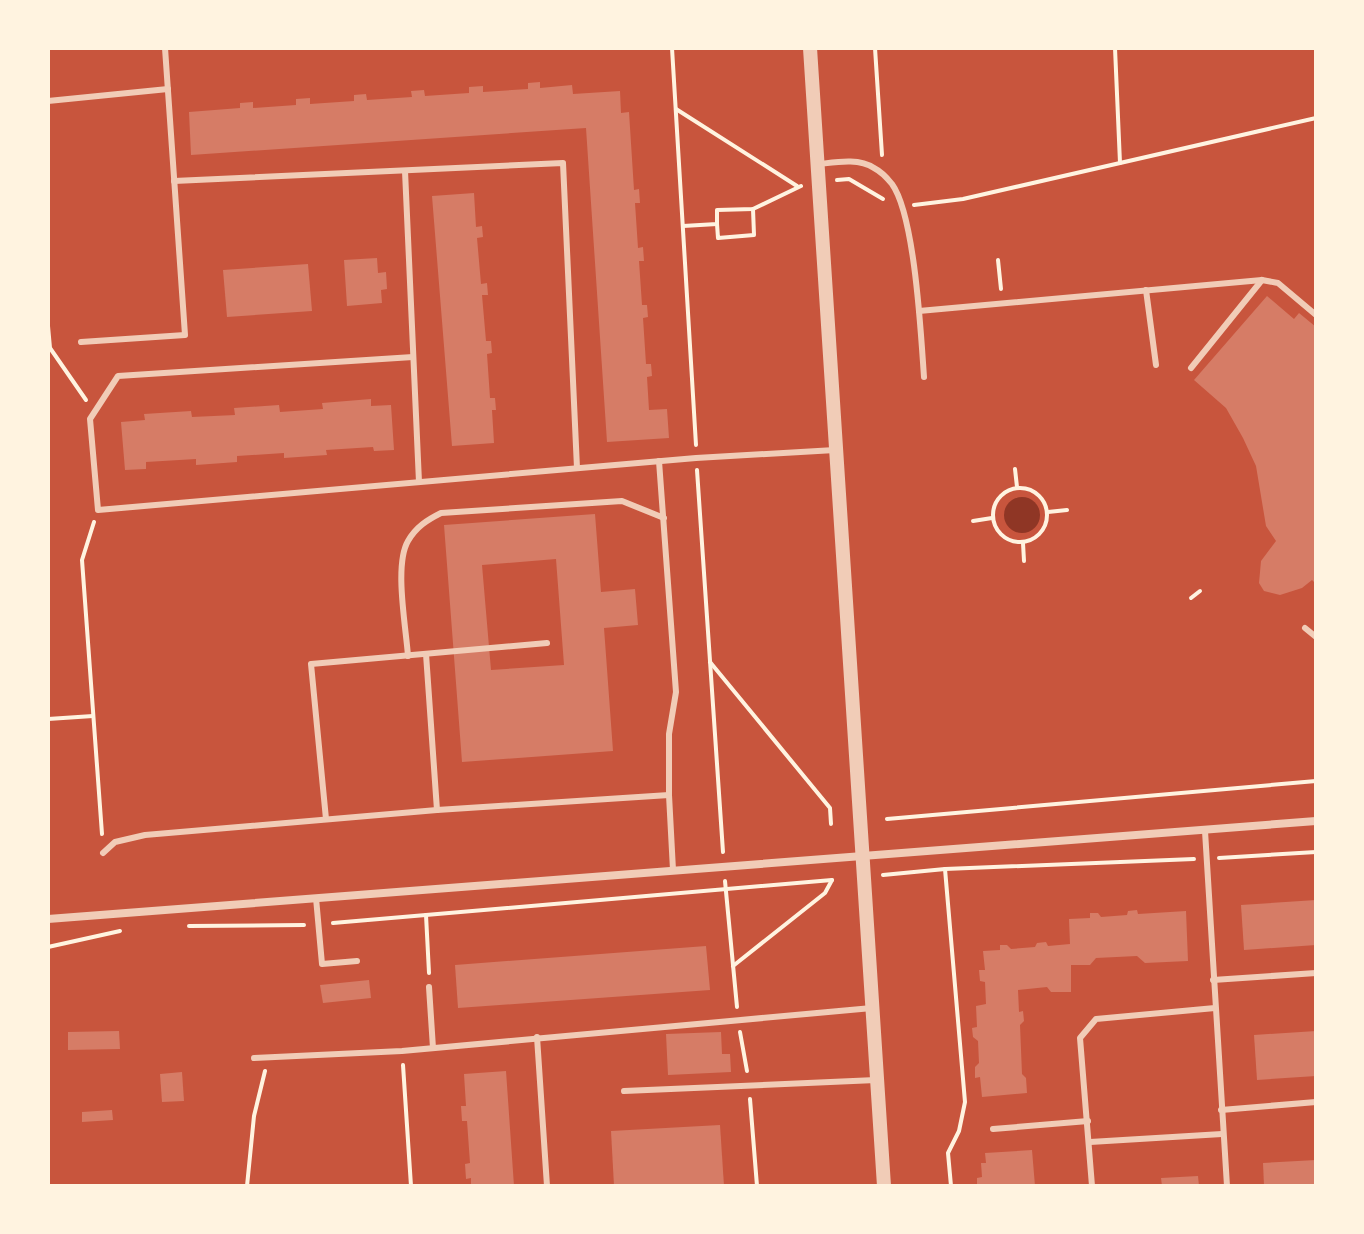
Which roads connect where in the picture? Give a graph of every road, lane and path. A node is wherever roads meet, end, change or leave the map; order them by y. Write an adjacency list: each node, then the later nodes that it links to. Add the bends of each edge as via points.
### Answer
1 (165, 48): 6 (lane)
2 (672, 48): 8 (path)
3 (810, 48): 11 (street)
4 (875, 48): 13 (path)
5 (1115, 48): 10 (path)
6 (168, 89): 7 (lane); 14 (lane)
7 (48, 101)
8 (676, 109): 16 (path); 20 (path)
9 (1316, 118): 10 (path)
10 (1120, 163): 17 (path, via 963,199)
11 (817, 164): 13 (lane, via 850,161 873,166); 15 (street)
12 (405, 171): 14 (lane); 29 (lane); 37 (lane, via 563,163)
13 (884, 177): 17 (lane)
14 (174, 181): 28 (lane, via 185,335)
15 (818, 182): 16 (path); 17 (path, via 849,179); 34 (street)
16 (797, 186): 18 (path)
17 (901, 207): 25 (lane)
18 (753, 209): 19 (path, via 717,210); 19 (path, via 754,235 718,238)
19 (717, 224): 20 (path)
20 (683, 226): 35 (path)
21 (998, 260): 24 (path)
22 (1262, 280): 23 (lane); 26 (lane, via 1278,283); 31 (lane)
23 (1146, 290): 24 (lane); 30 (lane)
24 (1002, 304): 25 (lane)
25 (919, 311): 32 (lane)
26 (1316, 315)
27 (48, 326): 33 (path, via 50,348)
28 (81, 342)
29 (413, 357): 33 (lane, via 118,376); 39 (lane)
30 (1156, 365)
31 (1191, 368)
32 (924, 377)
33 (95, 412): 41 (lane, via 90,419)
34 (835, 450): 35 (lane); 69 (street)
35 (696, 458): 36 (lane); 56 (path)
36 (659, 461): 37 (lane); 44 (lane)
37 (577, 468): 39 (lane)
38 (1015, 469): 40 (path)
39 (419, 482): 41 (lane)
40 (1017, 487): 43 (path, via 1038,493); 45 (path, via 998,498)
41 (98, 510): 57 (path, via 82,560)
42 (1067, 510): 43 (path)
43 (1048, 512): 47 (path, via 1042,533)
44 (664, 518): 55 (lane, via 622,501 441,513 421,523 406,543 402,568); 60 (lane, via 676,692 669,734)
45 (992, 518): 46 (path); 47 (path, via 1002,537)
46 (973, 521)
47 (1023, 543): 48 (path)
48 (1024, 561)
49 (1200, 591): 50 (path)
50 (1191, 598)
51 (1305, 628): 52 (lane)
52 (1316, 637)
53 (547, 643): 54 (lane)
54 (426, 654): 55 (lane); 61 (lane)
55 (408, 656): 62 (lane, via 311,664)
56 (710, 662): 65 (path, via 830,808); 71 (path)
57 (93, 716): 58 (path); 68 (path)
58 (48, 719)
59 (1316, 781): 63 (path)
60 (669, 795): 61 (lane); 73 (lane)
61 (437, 810): 62 (lane)
62 (326, 819): 68 (lane, via 145,835 115,842)
63 (887, 819)
64 (1316, 821): 66 (street)
65 (831, 824)
66 (1205, 831): 69 (street); 70 (lane)
67 (1316, 852): 70 (path)
68 (103, 853)
69 (863, 856): 71 (street); 88 (street)
70 (1206, 859): 72 (path); 86 (lane)
71 (724, 866): 73 (street); 75 (path)
72 (945, 869): 74 (path); 110 (path, via 965,1102 948,1153)
73 (673, 870): 76 (street)
74 (881, 875)
75 (726, 887): 77 (path); 84 (path); 84 (path, via 832,880 825,893)
76 (316, 898): 78 (street); 79 (lane)
77 (426, 915): 79 (path); 87 (path)
78 (48, 919)
79 (318, 924): 80 (path); 83 (lane, via 322,964)
80 (188, 926)
81 (131, 929): 82 (path)
82 (48, 947)
83 (357, 961)
84 (733, 966): 90 (path)
85 (1316, 973): 86 (lane)
86 (1213, 980): 89 (lane)
87 (429, 987): 92 (lane)
88 (872, 1008): 90 (lane); 96 (street)
89 (1215, 1008): 100 (lane); 101 (lane, via 1096,1019 1080,1038)
90 (738, 1020): 91 (lane); 97 (path)
91 (537, 1037): 92 (lane); 107 (lane)
92 (433, 1048): 93 (lane)
93 (402, 1051): 94 (lane); 106 (path)
94 (268, 1057): 95 (lane); 105 (path, via 254,1116)
95 (254, 1058)
96 (876, 1080): 97 (lane); 109 (street)
97 (749, 1084): 98 (lane); 108 (path)
98 (624, 1091)
99 (1316, 1102): 100 (lane)
100 (1221, 1110): 103 (lane)
101 (1088, 1121): 102 (lane); 104 (lane)
102 (993, 1129)
103 (1222, 1134): 104 (lane); 112 (lane)
104 (1090, 1142): 111 (lane)
105 (247, 1186)
106 (411, 1186)
107 (547, 1186)
108 (757, 1186)
109 (884, 1186)
110 (951, 1186)
111 (1092, 1186)
112 (1227, 1186)

